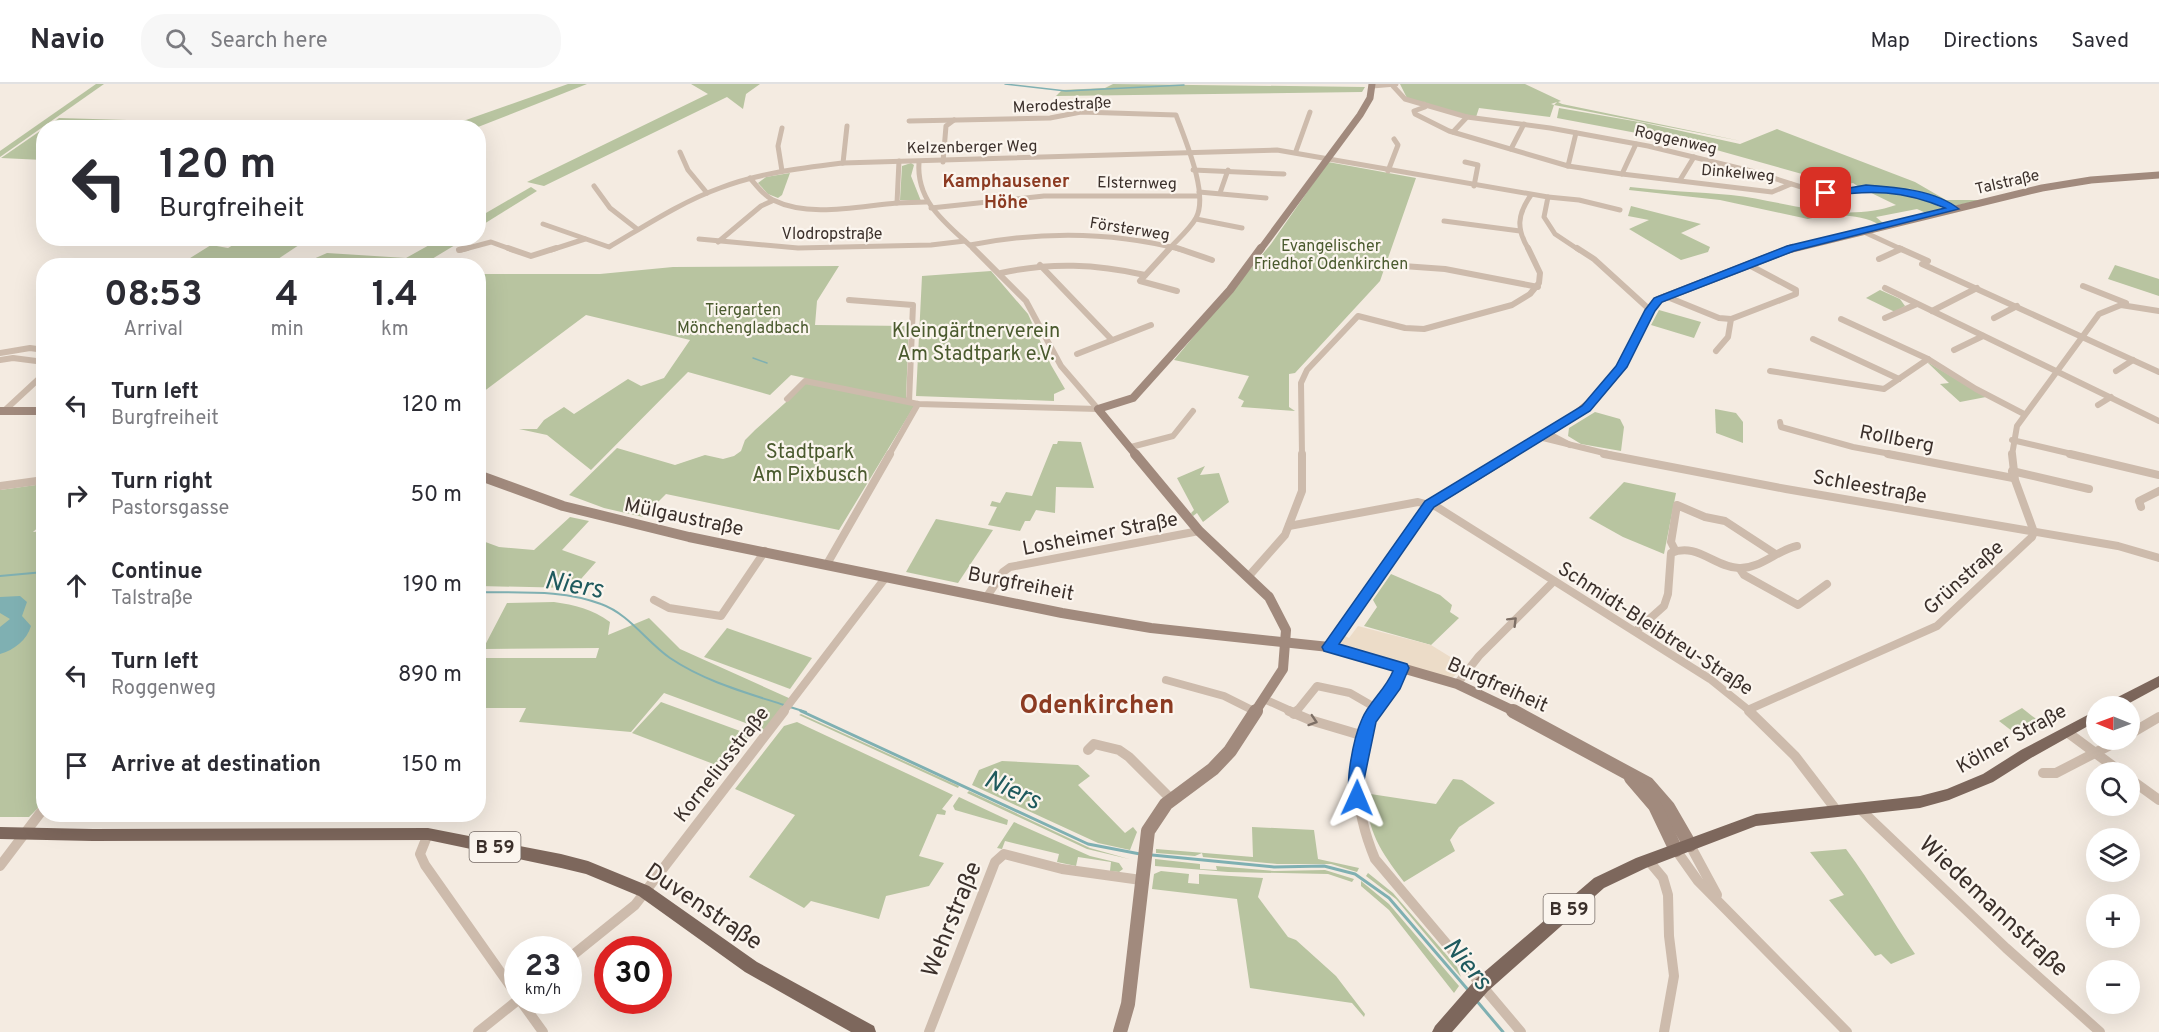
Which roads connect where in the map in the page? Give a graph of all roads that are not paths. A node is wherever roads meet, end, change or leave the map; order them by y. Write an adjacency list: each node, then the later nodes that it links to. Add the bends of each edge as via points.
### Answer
1 (1372, 85): 2 (street); 20 (street, via 1360,115)
2 (1395, 85): 3 (street, Roggenweg, via 1405,99)
3 (1424, 104): 5 (street, Roggenweg); 11 (street, Dinkelweg, via 1415,114)
4 (1310, 112): 16 (street)
5 (1467, 117): 8 (street, Roggenweg); 11 (street)
6 (956, 119): 7 (street, Merodestraße); 18 (street, Merodestraße, via 1050,118 1081,112 1176,115); 23 (street, via 946,126)
7 (909, 121)
8 (1524, 124): 12 (street, Roggenweg); 15 (street)
9 (848, 126): 25 (street)
10 (782, 128): 29 (street, via 778,146)
11 (1452, 132): 15 (street, Dinkelweg)
12 (1576, 133): 14 (street, Roggenweg); 26 (street)
13 (1394, 139): 30 (street, via 1398,145)
14 (1636, 144): 19 (street, Roggenweg); 32 (street)
15 (1511, 149): 26 (street, Dinkelweg)
16 (1296, 151): 18 (street, Kelzenberger Weg); 20 (street, Kelzenberger Weg)
17 (680, 152): 39 (street, via 688,170)
18 (1190, 153): 23 (street, Kelzenberger Weg); 27 (street)
19 (1694, 157): 35 (street, Dinkelweg); 36 (street, Roggenweg)
20 (1328, 158): 30 (street, Kelzenberger Weg); 119 (street, via 1230,290 1133,398)
21 (899, 161): 22 (street, Kelzenberger Weg); 25 (street, Kelzenberger Weg); 47 (street)
22 (919, 162): 23 (street, Kelzenberger Weg); 46 (street, via 918,176)
23 (943, 162)
24 (1465, 162): 38 (street, via 1478,165)
25 (843, 163): 29 (street, Kelzenberger Weg)
26 (1568, 166): 32 (street, Dinkelweg)
27 (1193, 170): 28 (street); 41 (street)
28 (1228, 170): 31 (street); 40 (street)
29 (782, 171): 34 (street, Kelzenberger Weg)
30 (1388, 171): 38 (street, Kelzenberger Weg)
31 (1284, 174)
32 (1622, 174): 35 (street, Dinkelweg)
33 (2159, 176): 49 (street, Talstraße, via 2065,184)
34 (750, 178): 39 (street, Kelzenberger Weg); 45 (street)
35 (1680, 180): 36 (street, Dinkelweg, via 1772,192)
36 (1791, 184): 49 (street, Roggenweg, via 1826,193 1866,188 1897,190)
37 (594, 186): 55 (street, via 610,208)
38 (1474, 186): 42 (street, Kelzenberger Weg)
39 (707, 193): 55 (street, Kelzenberger Weg)
40 (1220, 193): 41 (street, Elsternweg); 44 (street, Elsternweg)
41 (1199, 194): 48 (street, Elsternweg, via 1044,196); 51 (street, via 1201,203)
42 (1531, 195): 43 (street, Kelzenberger Weg); 56 (street, via 1520,212)
43 (1548, 197): 50 (street, Kelzenberger Weg); 86 (street, via 1544,217 1552,231 1594,259)
44 (1266, 198)
45 (772, 201): 47 (street, via 810,207); 61 (street)
46 (926, 202): 47 (street); 48 (street)
47 (897, 203)
48 (931, 208): 64 (street)
49 (1954, 209): 57 (street, Talstraße)
50 (1620, 210)
51 (1196, 219): 54 (street); 66 (street)
52 (1444, 221): 56 (street)
53 (543, 224): 59 (street)
54 (1242, 228)
55 (637, 229): 58 (street, Kelzenberger Weg)
56 (1520, 231): 77 (street, via 1541,269)
57 (1864, 231): 67 (street); 73 (street, Talstraße, via 1791,249)
58 (630, 233): 63 (street, Kelzenberger Weg); 63 (street, Kelzenberger Weg, via 609,247)
59 (585, 239): 62 (street, via 531,256); 63 (street)
60 (699, 239): 61 (street, Vlodropstraße)
61 (718, 242): 64 (street, Vlodropstraße, via 856,247)
62 (486, 243)
63 (597, 243)
64 (968, 243): 66 (street, Försterweg, via 1065,233 1125,237); 74 (street)
65 (475, 246): 68 (street)
66 (1172, 248): 70 (street, Försterweg); 75 (street)
67 (1901, 249): 69 (street); 79 (street)
68 (459, 250)
69 (1879, 259)
70 (1212, 260)
71 (1040, 265): 74 (street); 75 (street, via 1093,264); 97 (street)
72 (1389, 265): 77 (street, via 1445,269)
73 (1749, 265): 81 (street, Talstraße); 91 (street, via 1788,285 1796,294)
74 (1002, 273): 113 (street, via 1026,302 1061,366)
75 (1145, 275): 80 (street, via 1140,280 1143,283)
76 (2083, 286): 84 (street)
77 (1538, 287): 142 (street, via 1512,305 1432,328 1406,328 1358,316 1306,370 1301,381 1303,482)
78 (1885, 288): 83 (street)
79 (1977, 288): 85 (street); 87 (street)
80 (1177, 291)
81 (1665, 296): 86 (street, Talstraße); 91 (street, via 1719,318)
82 (849, 300): 116 (street, via 913,305)
83 (1917, 303): 87 (street); 89 (street)
84 (2127, 304): 88 (street); 94 (street, via 2105,309)
85 (2017, 306): 90 (street); 94 (street)
86 (1650, 310): 127 (street, Talstraße, via 1621,367 1586,409)
87 (1932, 311): 95 (street)
88 (2159, 311)
89 (1885, 318)
90 (1994, 318)
91 (1731, 319): 100 (street, via 1724,346)
92 (1841, 319): 103 (street)
93 (1151, 325): 97 (street)
94 (2081, 335): 105 (street); 109 (street)
95 (1983, 336): 99 (street); 109 (street)
96 (1813, 339): 111 (street)
97 (1112, 340): 102 (street)
98 (36, 349): 101 (street)
99 (1954, 350)
100 (1716, 351)
101 (0, 353)
102 (1077, 354)
103 (1928, 359): 111 (street); 124 (street)
104 (0, 360): 106 (street)
105 (2133, 360): 107 (street); 110 (street)
106 (36, 361)
107 (2157, 369)
108 (1770, 371): 111 (street, via 1884,389)
109 (2057, 371): 114 (street); 124 (street)
110 (2116, 371)
111 (1899, 379)
112 (36, 381): 121 (street)
113 (1085, 394): 119 (street); 120 (street)
114 (2111, 398): 118 (street); 125 (street)
115 (787, 399): 116 (street, via 805,381)
116 (909, 402): 117 (street)
117 (918, 404): 120 (street); 150 (street)
118 (2098, 405)
119 (1098, 409): 120 (street); 131 (street)
120 (1072, 410)
121 (2, 411): 122 (street)
122 (36, 411)
123 (1193, 411): 131 (street, via 1173,436)
124 (2024, 414): 130 (street)
125 (2159, 421)
126 (1780, 422): 133 (street, Rollberg, via 1780,427 1853,447)
127 (1560, 425): 128 (street, Talstraße); 129 (street)
128 (1543, 435): 129 (street, Schleestraße); 132 (street, Schleestraße); 140 (street, Talstraße)
129 (1561, 438): 132 (street, Schleestraße)
130 (2012, 440): 133 (street); 134 (street)
131 (1131, 447): 143 (street)
132 (1574, 447): 144 (street, Schleestraße)
133 (2012, 475): 138 (street); 144 (street)
134 (2159, 475)
135 (486, 478): 147 (street, Mülgaustraße, via 579,510)
136 (36, 481): 137 (street)
137 (0, 486)
138 (2089, 487)
139 (2159, 491): 141 (street, via 2139,501)
140 (1430, 504): 142 (street, via 1418,502); 154 (street, Schmidt-Bleibtreu-Straße); 160 (street)
141 (2141, 507)
142 (1289, 526): 153 (street)
143 (1199, 531): 153 (street); 156 (street, Losheimer Straße, via 1010,567)
144 (2034, 532): 149 (street, Schleestraße, via 2118,546); 168 (street, Grünstraße, via 1937,626)
145 (1797, 546): 148 (street)
146 (1675, 550): 148 (street, via 1671,542 1677,505 1725,521); 151 (street, via 1692,551); 158 (street, via 1671,553 1665,606)
147 (765, 551): 150 (street, Mülgaustraße); 157 (street, via 722,616 669,608)
148 (1774, 553): 151 (street, via 1752,568)
149 (2159, 558)
150 (827, 564): 152 (street, Mülgaustraße)
151 (1740, 569): 155 (street, via 1798,605)
152 (886, 577): 156 (street, Burgfreiheit); 194 (street, Korneliusstraße)
153 (1248, 577): 159 (street, via 1272,603)
154 (1554, 581): 158 (street, Schmidt-Bleibtreu-Straße); 164 (street, one-way to 154)
155 (1827, 584)
156 (986, 598): 159 (street, Burgfreiheit, via 1151,628)
157 (654, 600)
158 (1636, 631): 168 (street, Schmidt-Bleibtreu-Straße)
159 (1287, 640): 160 (street, Burgfreiheit); 166 (street, via 1284,669)
160 (1329, 647): 161 (street, Burgfreiheit)
161 (1402, 668): 164 (street, Burgfreiheit); 167 (street, via 1395,685)
162 (1166, 680): 169 (street, via 1224,696)
163 (2159, 681): 165 (main road)
164 (1456, 684): 190 (street, Burgfreiheit, via 1616,767 1635,782)
165 (2131, 696)
166 (1264, 699): 169 (street); 170 (street)
167 (1376, 708): 170 (street, via 1350,693 1317,686); 175 (street)
168 (1750, 709): 185 (street, Schmidt-Bleibtreu-Straße, via 1824,790)
169 (1256, 712): 182 (street, via 1222,760)
170 (1294, 714): 175 (street, one-way to 175)
171 (2159, 717): 173 (street)
172 (2086, 721): 174 (main road, Kölner Straße / B 59)
173 (2140, 728)
174 (2067, 732): 178 (street); 184 (main road, Kölner Straße / B 59, via 1970,787 1920,802)
175 (1364, 736): 198 (street, via 1356,790 1363,830 1375,859)
176 (1088, 750): 182 (street, via 1094,744 1119,750)
177 (2102, 750): 178 (street)
178 (2095, 754): 179 (street); 180 (street, via 2056,773)
179 (2107, 762)
180 (2043, 773)
181 (2140, 786): 183 (street)
182 (1171, 799): 193 (street, via 1153,821)
183 (2159, 800)
184 (1860, 809): 185 (main road, Kölner Straße / B 59); 210 (street, Wiedemannstraße)
185 (1837, 811): 190 (main road, B 59, via 1756,820)
186 (36, 819): 188 (street)
187 (0, 833): 188 (main road, Duvenstraße / B 59)
188 (25, 833): 189 (main road, Duvenstraße / B 59); 192 (street)
189 (429, 834): 194 (main road, Duvenstraße / B 59, via 588,868); 197 (street, via 420,854)
190 (1683, 847): 191 (main road, B 59); 195 (street); 195 (street, via 1698,881)
191 (1648, 860): 198 (main road, B 59, via 1599,883); 208 (street, via 1664,876 1670,907 1674,984)
192 (0, 866)
193 (1141, 880): 204 (street, Wehrstraße, via 1062,869 1004,854 995,862); 205 (street, via 1128,1004)
194 (644, 891): 196 (street, Korneliusstraße, via 635,904); 203 (main road, Duvenstraße / B 59, via 751,967)
195 (1720, 901): 209 (street)
196 (582, 948)
197 (504, 979)
198 (1475, 992): 206 (main road, B 59); 207 (street)
199 (504, 1011): 201 (street)
200 (529, 1014): 202 (street)
201 (478, 1032)
202 (543, 1032)
203 (868, 1032)
204 (929, 1032)
205 (1120, 1032)
206 (1441, 1032)
207 (1521, 1032)
208 (1664, 1032)
209 (1846, 1032)
210 (2100, 1032)

